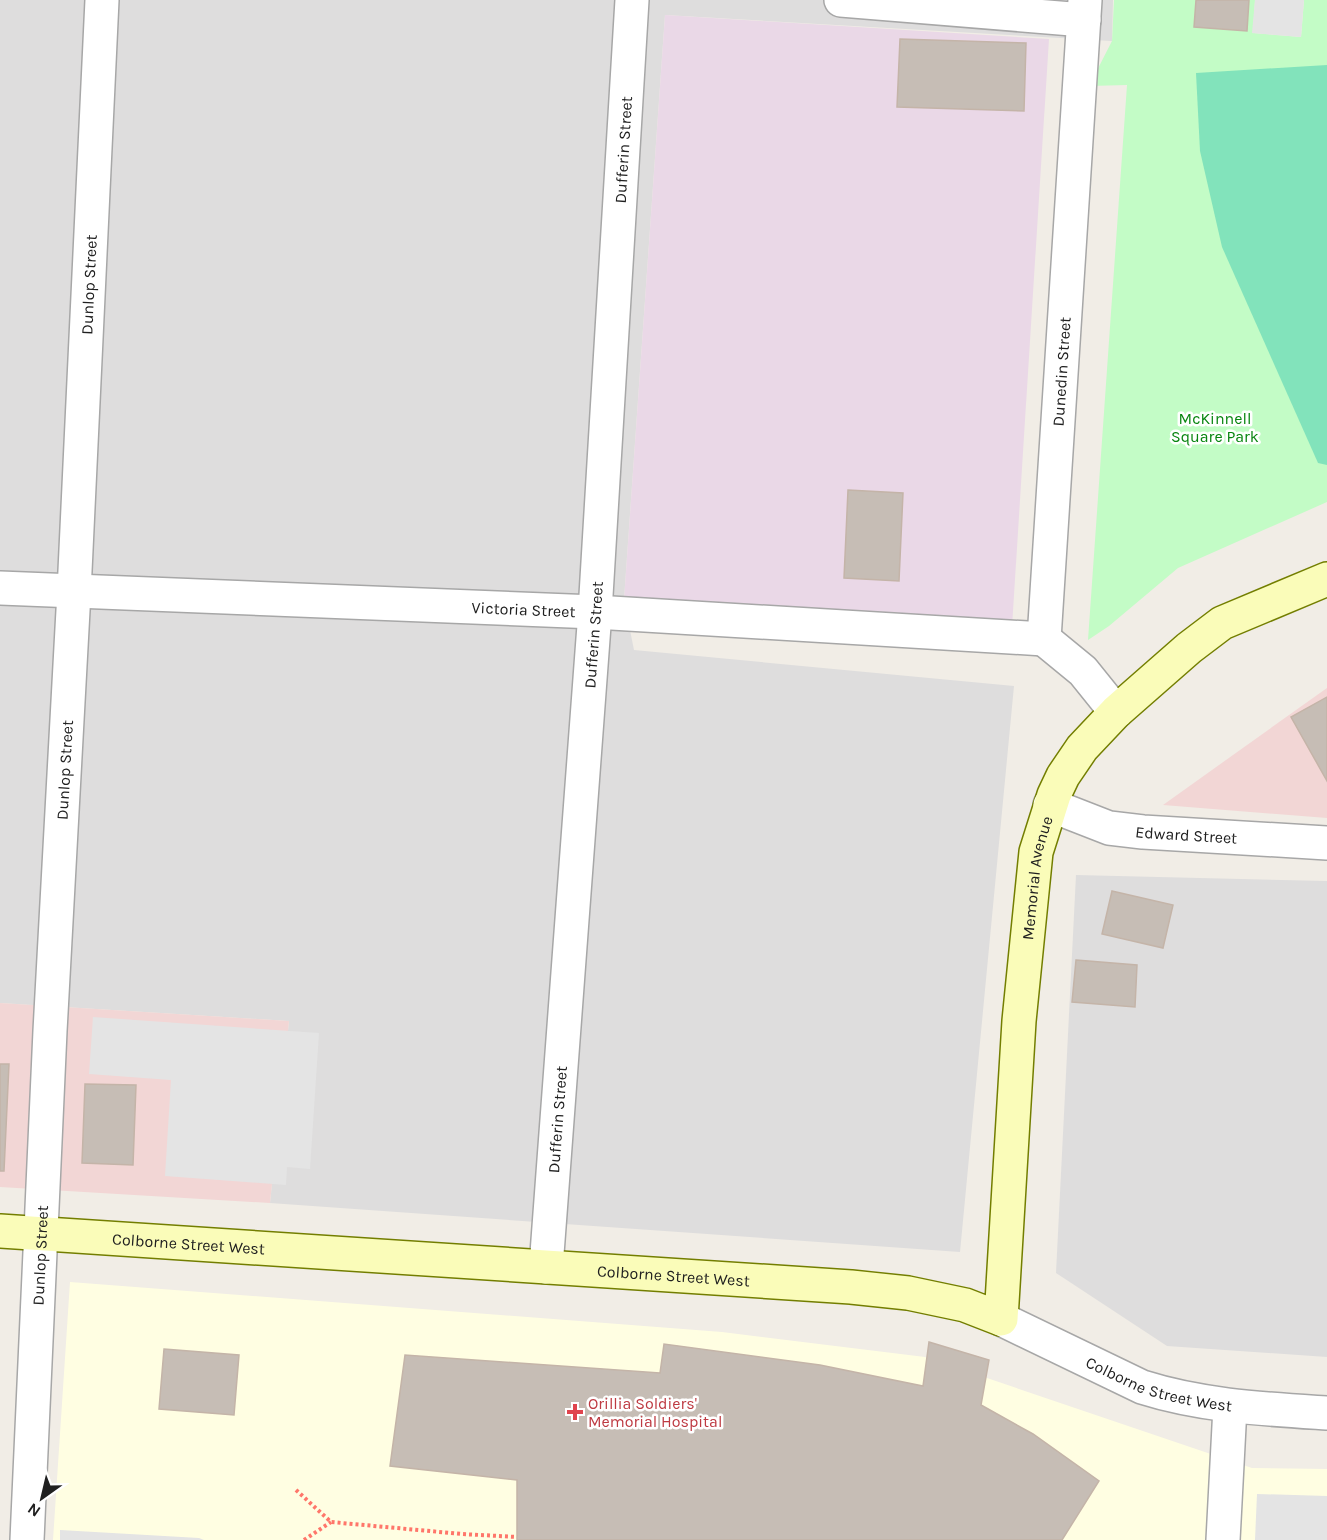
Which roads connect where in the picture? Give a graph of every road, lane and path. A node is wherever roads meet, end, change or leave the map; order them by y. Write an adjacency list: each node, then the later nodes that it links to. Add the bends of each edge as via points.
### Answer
1 (102, 0): 7 (street, Dunlop Street)
2 (632, 0): 8 (street, Dufferin Street)
3 (841, 0): 4 (street)
4 (1084, 10): 9 (street, Dunedin Street)
5 (1327, 579): 10 (main road, Memorial Avenue, via 1222,624 1163,669)
6 (0, 588): 7 (street, Victoria Street)
7 (74, 592): 8 (street, Victoria Street); 14 (street, Dunlop Street)
8 (595, 612): 9 (street, Victoria Street); 15 (street, Dufferin Street)
9 (1044, 639): 10 (street, via 1083,671)
10 (1116, 712): 11 (main road, Memorial Avenue, via 1082,748)
11 (1050, 805): 12 (street, Edward Street, via 1109,828); 16 (main road, Memorial Avenue, via 1036,852 1021,999)
12 (1327, 843)
13 (0, 1231): 14 (main road, Colborne Street West)
14 (42, 1233): 15 (main road, Colborne Street West); 22 (street, Dunlop Street)
15 (546, 1267): 16 (main road, Colborne Street West, via 908,1293 965,1305)
16 (1001, 1318): 17 (street, Colborne Street West, via 1142,1388)
17 (1230, 1407): 18 (street, Colborne Street West); 24 (street)
18 (1327, 1413)
19 (296, 1490): 20 (path)
20 (331, 1522): 21 (path); 23 (path)
21 (517, 1538)
22 (27, 1540)
23 (304, 1540)
24 (1223, 1540)

